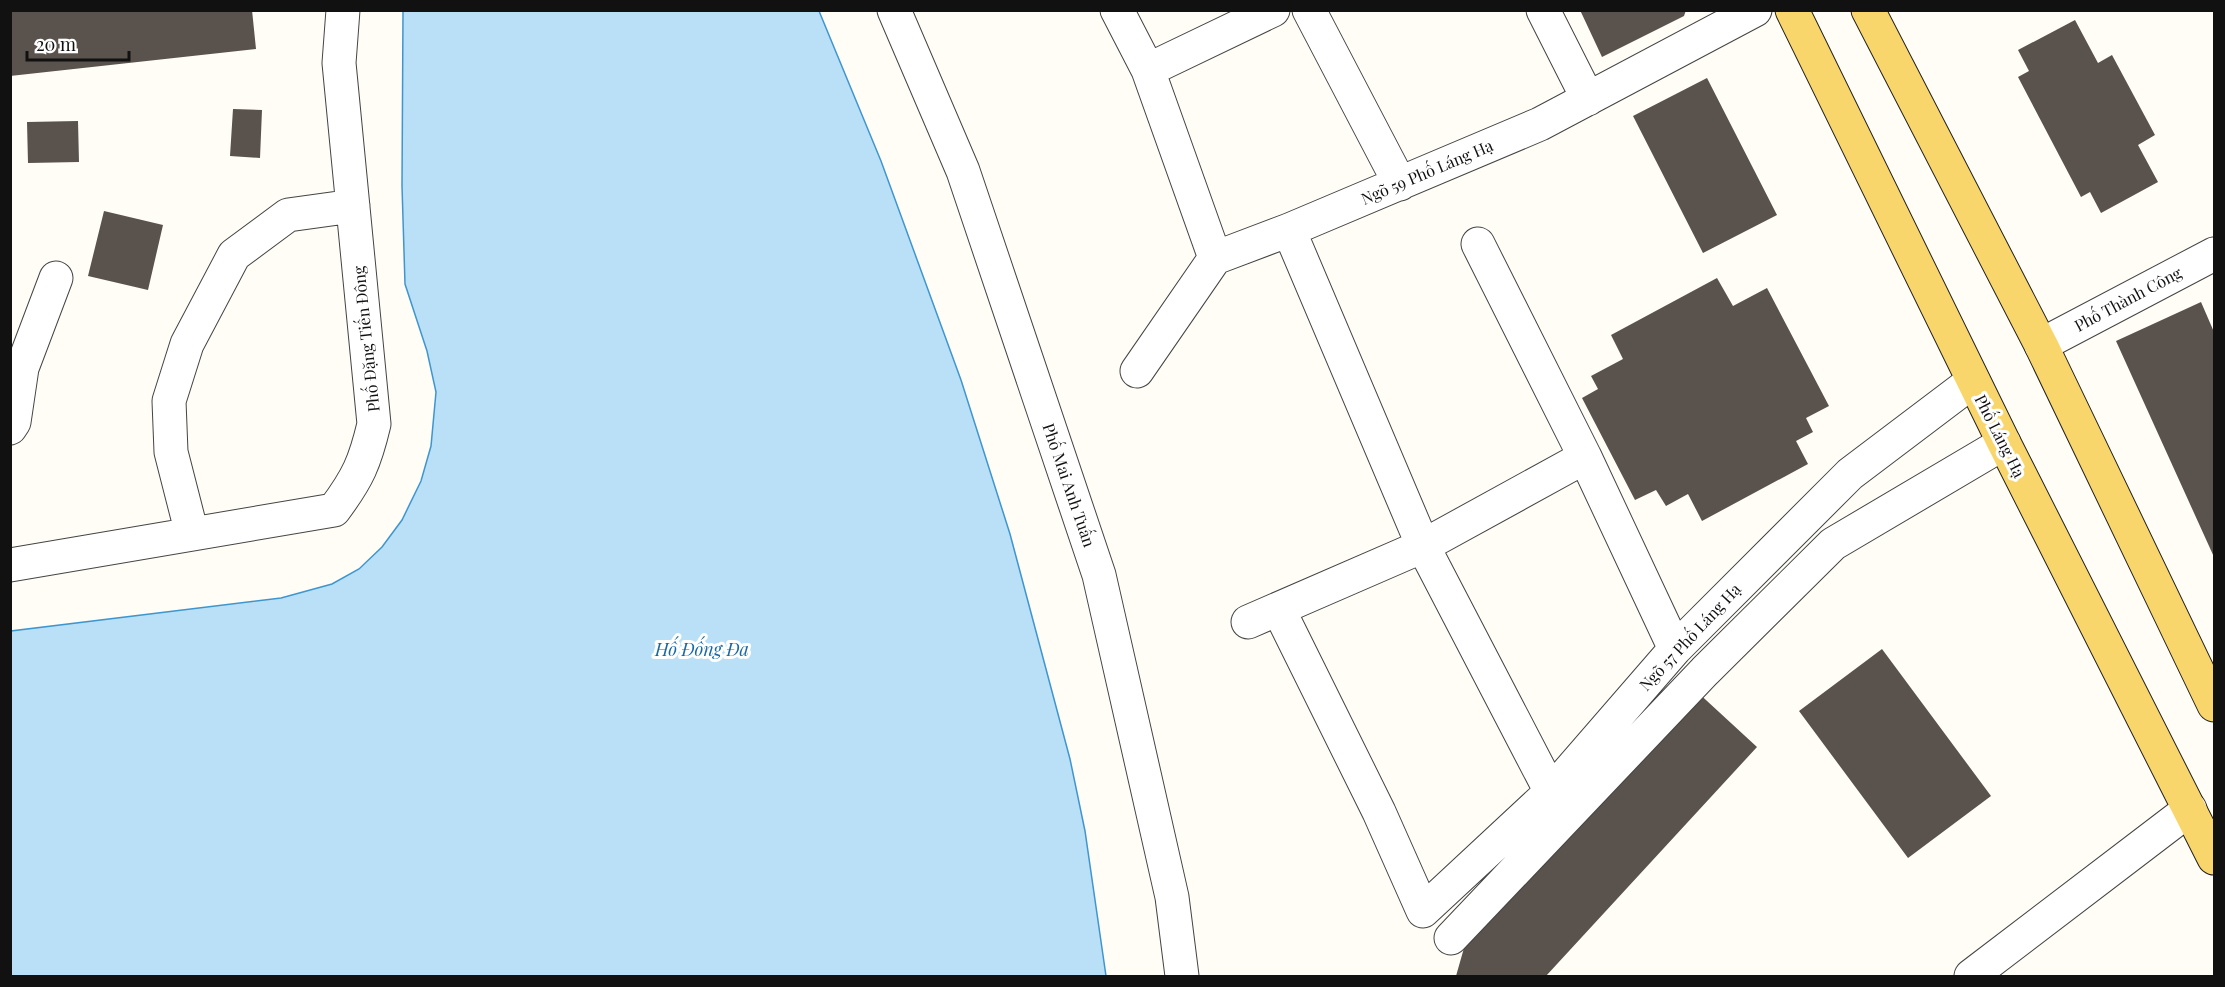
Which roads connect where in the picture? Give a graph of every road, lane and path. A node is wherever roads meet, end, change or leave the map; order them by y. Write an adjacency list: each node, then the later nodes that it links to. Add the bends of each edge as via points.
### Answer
1 (343, 10): 13 (street, Phố Đặng Tiến Đông, via 339,63)
2 (894, 10): 36 (street, Phố Mai Anh Tuấn, via 963,171 1099,575 1172,897)
3 (1117, 10): 10 (street)
4 (1273, 10): 10 (street)
5 (1309, 10): 12 (street)
6 (1543, 10): 11 (street)
7 (1755, 10): 11 (street, Ngõ 59 Phố Láng Hạ)
8 (1792, 10): 21 (main road, Phố Láng Hạ)
9 (1868, 11): 19 (main road)
10 (1148, 70): 17 (street)
11 (1588, 99): 12 (street, Ngõ 59 Phố Láng Hạ, via 1540,124)
12 (1400, 184): 14 (street, Ngõ 59 Phố Láng Hạ)
13 (353, 206): 25 (street, via 288,215 234,255 187,344 169,402 171,452); 25 (street, Phố Đặng Tiến Đông, via 374,424 365,463 334,510)
14 (1289, 230): 17 (street, Ngõ 59 Phố Láng Hạ); 26 (street)
15 (1478, 244): 24 (street)
16 (2214, 254): 19 (street, Phố Thành Công)
17 (1215, 258): 20 (street)
18 (56, 278): 22 (street, via 22,368)
19 (2042, 345): 31 (main road)
20 (1137, 371)
21 (1973, 381): 23 (main road, Phố Láng Hạ); 30 (street, Ngõ 57 Phố Láng Hạ, via 1850,474)
22 (10, 428)
23 (2004, 443): 33 (main road, Phố Láng Hạ); 35 (street, via 1833,544 1705,671)
24 (1585, 457): 26 (street); 30 (street)
25 (192, 534): 27 (street, Phố Đặng Tiến Đông)
26 (1423, 546): 28 (street); 32 (street)
27 (10, 565)
28 (1279, 610): 29 (street); 32 (street, Ngõ 57 Phố Láng Hạ, via 1379,812 1423,911)
29 (1248, 622)
30 (1675, 648): 32 (street, Ngõ 57 Phố Láng Hạ)
31 (2214, 705)
32 (1551, 792)
33 (2190, 809): 34 (main road, Phố Láng Hạ); 37 (street)
34 (2214, 858)
35 (1451, 938)
36 (1182, 976)
37 (1971, 976)

